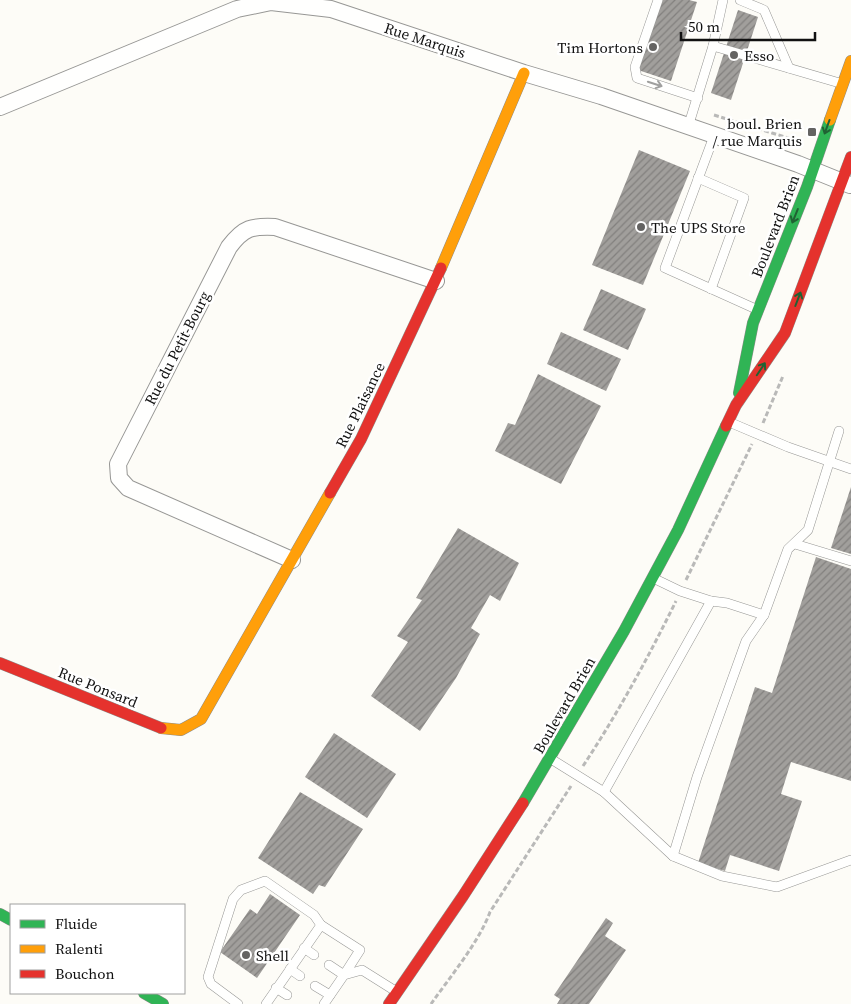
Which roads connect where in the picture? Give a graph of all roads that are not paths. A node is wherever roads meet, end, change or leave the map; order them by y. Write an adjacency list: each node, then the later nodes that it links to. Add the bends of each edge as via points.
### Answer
1 (658, 0): 10 (lane, one-way to 10, via 635,67 637,78)
2 (723, 0): 5 (lane)
3 (740, 0): 7 (lane, via 764,10)
4 (332, 5): 8 (street, Rue Marquis); 11 (street, Rue Marquis, via 271,2 237,9)
5 (713, 46): 7 (lane); 10 (lane)
6 (851, 61): 9 (main road, Boulevard Brien)
7 (789, 68): 9 (lane)
8 (524, 73): 12 (street, Rue Marquis); 18 (main road, Rue Plaisance)
9 (843, 84): 15 (main road, Boulevard Brien, one-way to 15)
10 (698, 98): 12 (lane)
11 (0, 107)
12 (688, 127): 13 (street, Rue Marquis)
13 (714, 136): 15 (street, Rue Marquis); 16 (lane)
14 (851, 157): 17 (main road, Boulevard Brien)
15 (812, 170): 17 (street, Rue Marquis); 20 (main road, Boulevard Brien, one-way to 20)
16 (698, 178): 19 (lane, via 666,268); 19 (lane, via 744,198)
17 (847, 184): 21 (main road, Boulevard Brien, one-way to 17, via 785,333)
18 (436, 281): 27 (main road, Rue Plaisance, via 361,439); 27 (street, Rue du Petit-Bourg, via 275,227 256,226 246,230 229,246 118,464 118,478 128,488)
19 (711, 289): 20 (lane)
20 (758, 310): 21 (main road, Boulevard Brien)
21 (736, 404): 22 (main road, Boulevard Brien)
22 (728, 422): 24 (lane); 29 (main road, Boulevard Brien)
23 (839, 431): 24 (lane)
24 (830, 463): 25 (lane); 26 (lane, via 808,530)
25 (851, 469)
26 (795, 544): 28 (lane); 31 (lane, via 788,549)
27 (292, 560): 33 (main road, Rue Plaisance, via 201,719)
28 (851, 561)
29 (653, 578): 30 (lane); 34 (main road, Boulevard Brien)
30 (711, 601): 31 (lane); 35 (lane)
31 (764, 615): 36 (lane, via 746,641 697,777)
32 (0, 663): 33 (main road, Rue Ponsard, via 159,728)
33 (186, 730)
34 (550, 758): 35 (lane); 47 (main road, Boulevard Brien, via 463,896)
35 (604, 792): 36 (lane)
36 (673, 856): 37 (lane, via 722,876 777,887)
37 (851, 860)
38 (321, 925): 39 (lane); 43 (lane, via 360,950); 51 (lane, via 314,915 265,881 241,890 233,899 208,977 211,984)
39 (304, 948): 40 (lane); 42 (lane)
40 (314, 955)
41 (329, 965): 43 (lane)
42 (290, 969): 44 (lane); 46 (lane)
43 (344, 975): 47 (lane, via 362,970); 50 (lane)
44 (300, 976)
45 (315, 986): 50 (lane)
46 (276, 988): 49 (lane); 53 (lane)
47 (397, 992): 55 (main road, Boulevard Brien)
48 (146, 994): 52 (main road)
49 (287, 995)
50 (330, 995): 54 (lane)
51 (232, 1003)
52 (164, 1004)
53 (266, 1004)
54 (324, 1004)
55 (389, 1004)

